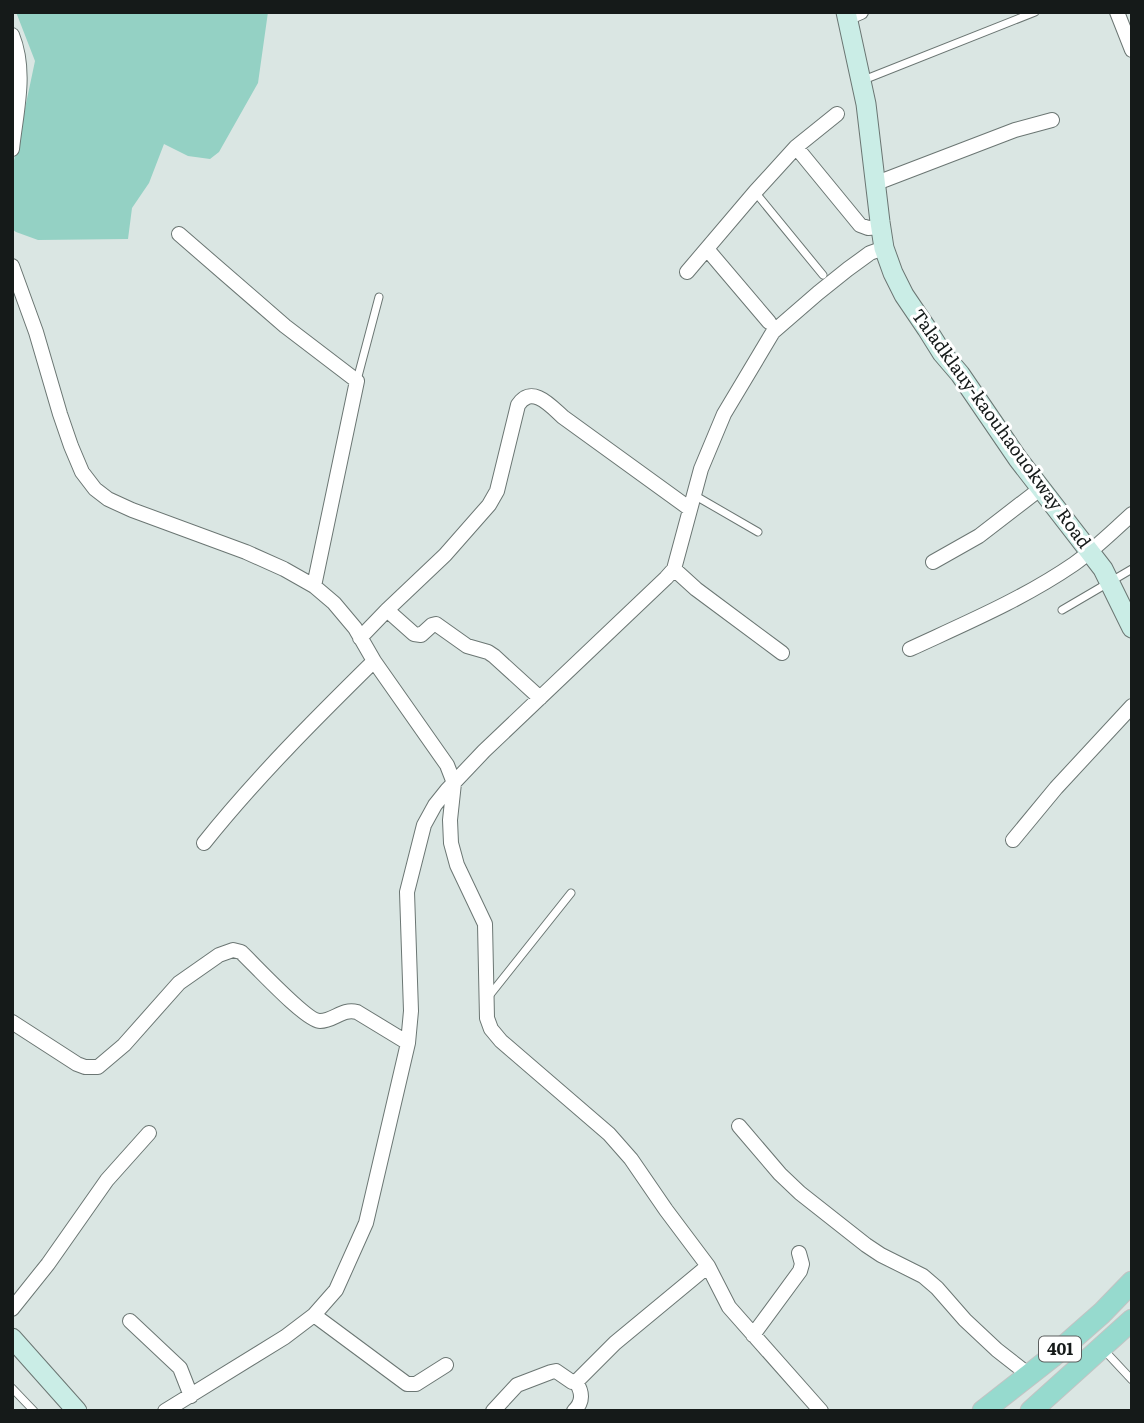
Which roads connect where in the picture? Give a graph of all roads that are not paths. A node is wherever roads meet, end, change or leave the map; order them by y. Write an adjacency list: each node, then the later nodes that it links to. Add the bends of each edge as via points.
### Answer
1 (1035, 12): 6 (lane)
2 (1117, 12): 5 (street)
3 (851, 14): 6 (street, Taladklauy-kaouhaouokway Road)
4 (12, 35): 10 (street, via 21,82)
5 (1132, 50)
6 (861, 81): 11 (street, Taladklauy-kaouhaouokway Road)
7 (837, 114): 9 (street)
8 (1052, 120): 11 (street)
9 (796, 147): 12 (street); 13 (street, via 860,225)
10 (12, 149)
11 (874, 184): 13 (street, Taladklauy-kaouhaouokway Road)
12 (755, 192): 16 (street); 19 (lane)
13 (881, 227): 15 (street, Taladklauy-kaouhaouokway Road)
14 (179, 234): 22 (street)
15 (884, 248): 23 (street, Taladklauy-kaouhaouokway Road, via 904,295); 24 (street, via 870,253 773,332 724,414)
16 (707, 249): 18 (street); 21 (street)
17 (12, 266): 32 (street, via 71,446 95,489 132,510 246,552)
18 (687, 272)
19 (823, 275)
20 (379, 297): 22 (lane)
21 (769, 322)
22 (357, 381): 32 (street)
23 (1040, 489): 27 (street, Taladklauy-kaouhaouokway Road); 28 (street, via 979,536)
24 (692, 502): 26 (lane); 29 (street); 33 (street, via 547,403 527,397 518,405 497,491 489,505)
25 (1132, 514): 27 (street)
26 (758, 532)
27 (1090, 552): 31 (street, Taladklauy-kaouhaouokway Road); 37 (street, via 1010,602)
28 (933, 562)
29 (674, 569): 38 (street); 40 (street)
30 (1132, 569): 31 (lane)
31 (1110, 582): 34 (lane); 35 (street, Taladklauy-kaouhaouokway Road)
32 (314, 586): 36 (street, via 343,613)
33 (387, 610): 36 (street); 40 (street, via 418,635 436,624 467,646 488,652)
34 (1062, 610)
35 (1132, 628)
36 (360, 638): 39 (street)
37 (910, 649)
38 (782, 653)
39 (374, 661): 42 (street, via 447,765); 44 (street, via 235,804)
40 (540, 698): 42 (street)
41 (1132, 706): 43 (street)
42 (454, 783): 46 (street, via 452,843 485,924); 48 (street, via 424,825 407,892)
43 (1013, 840)
44 (204, 843)
45 (571, 893): 46 (lane)
46 (487, 998): 52 (street, via 491,1029 609,1134)
47 (12, 1022): 48 (street, via 77,1064 97,1067 124,1045 179,983 219,954 233,950 241,952 315,1020 350,1010)
48 (408, 1044): 55 (street, via 366,1223 336,1290)
49 (739, 1126): 62 (street, via 800,1193 866,1245 923,1276 973,1328)
50 (149, 1133): 54 (street, via 107,1180)
51 (799, 1253): 58 (street, via 800,1271)
52 (708, 1266): 58 (street, via 729,1307); 64 (street, via 615,1343)
53 (1132, 1282): 62 (main road, 401)
54 (12, 1309)
55 (314, 1315): 61 (street, via 407,1384 416,1384); 66 (street)
56 (130, 1321): 66 (street, via 180,1368)
57 (1131, 1321): 60 (main road, 401)
58 (753, 1335): 73 (street)
59 (12, 1338): 69 (street)
60 (1102, 1348): 63 (lane); 67 (main road, 401)
61 (446, 1365)
62 (1029, 1375): 74 (main road, 401)
63 (1132, 1380)
64 (576, 1382): 71 (street, via 551,1372 517,1385); 72 (street, via 581,1395)
65 (12, 1388): 68 (lane)
66 (191, 1396): 70 (street)
67 (1039, 1409)
68 (34, 1411)
69 (77, 1411)
70 (165, 1411)
71 (493, 1411)
72 (575, 1411)
73 (821, 1411)
74 (983, 1411)

